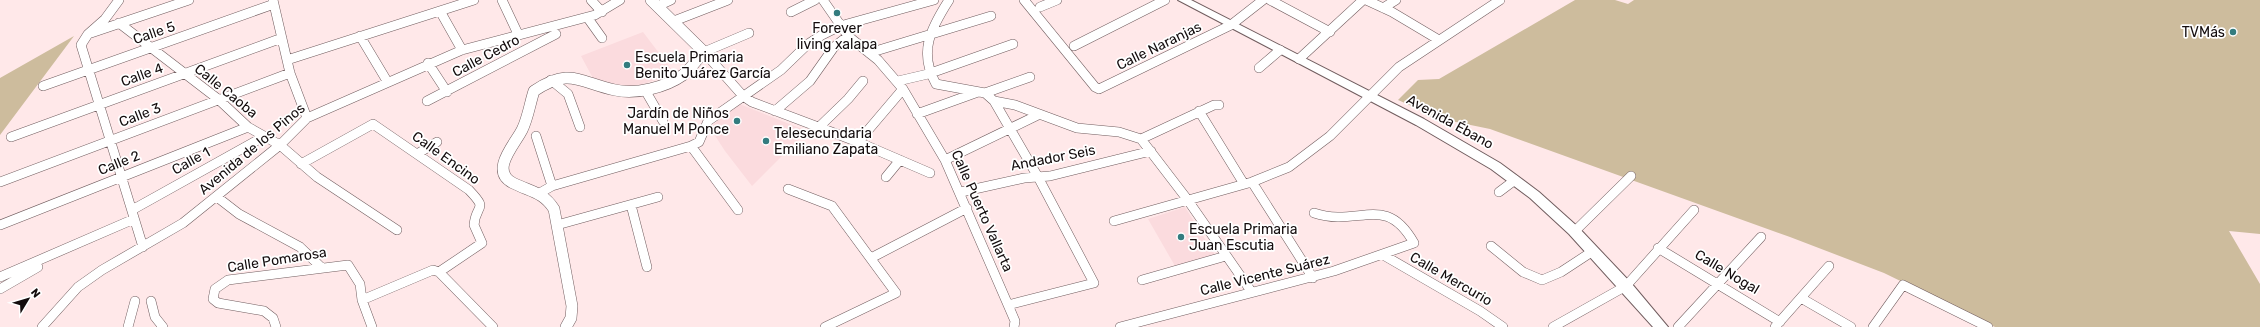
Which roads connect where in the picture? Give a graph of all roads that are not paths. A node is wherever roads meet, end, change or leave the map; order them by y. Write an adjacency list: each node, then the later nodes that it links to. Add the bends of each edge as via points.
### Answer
1 (119, 0): 37 (street, via 105,19)
2 (189, 0): 32 (street)
3 (474, 0): 26 (street)
4 (502, 0): 38 (street)
5 (591, 0): 27 (street)
6 (620, 0): 27 (street, Avenida de los Pinos)
7 (671, 0): 23 (street)
8 (728, 0): 31 (street)
9 (815, 0): 28 (street)
10 (823, 0): 34 (street, Calle Puerto Vallarta)
11 (934, 0): 34 (street)
12 (949, 0): 40 (street)
13 (1024, 0): 33 (street, Calle Naranjas, via 1099,89)
14 (1057, 0): 24 (street)
15 (1165, 0): 47 (street)
16 (1182, 0): 33 (main road, Avenida Ébano)
17 (1263, 0): 33 (street, Calle Naranjas)
18 (1270, 0): 35 (street)
19 (1364, 0): 25 (street); 35 (street)
20 (1396, 0): 25 (street)
21 (1500, 0): 45 (street)
22 (274, 2): 43 (street); 48 (street, Calle 5)
23 (654, 3): 31 (street)
24 (1040, 7)
25 (1383, 8): 45 (street)
26 (440, 11): 41 (street); 49 (street)
27 (602, 12): 30 (street, Avenida de los Pinos)
28 (791, 12)
29 (991, 16): 40 (street)
30 (587, 17): 38 (street, Avenida de los Pinos); 44 (street)
31 (674, 20): 51 (street)
32 (119, 23): 37 (street); 48 (street, Calle Caoba)
33 (1232, 25): 50 (main road, Avenida Ébano)
34 (840, 26): 42 (street, Calle Puerto Vallarta); 71 (street, via 808,44 781,70)
35 (1330, 32): 53 (street)
36 (749, 33): 51 (street)
37 (88, 34): 57 (street, via 81,45)
38 (518, 34): 49 (street, Avenida de los Pinos)
39 (556, 34): 69 (street, Calle Cedro)
40 (930, 35): 52 (street); 60 (street, via 926,56)
41 (360, 36): 54 (street); 63 (street)
42 (848, 36): 52 (street, Calle Puerto Vallarta); 78 (street, via 834,47 810,80)
43 (282, 38): 54 (street); 58 (street, Calle 4)
44 (602, 38)
45 (1439, 40): 72 (street, via 1398,67)
46 (1013, 44): 60 (street)
47 (1074, 46)
48 (150, 48): 57 (street, Calle 5); 58 (street, Calle Caoba)
49 (462, 50): 55 (street, Avenida de los Pinos)
50 (1280, 50): 53 (main road, Avenida Ébano); 56 (street)
51 (704, 52): 68 (street, via 684,74); 71 (street)
52 (869, 53): 65 (street, Calle Puerto Vallarta)
53 (1299, 59): 72 (main road, Avenida Ébano)
54 (287, 60): 59 (street)
55 (428, 63): 63 (street, Avenida de los Pinos); 69 (street)
56 (1259, 68)
57 (88, 70): 66 (street, Calle 5); 76 (street)
58 (184, 73): 73 (street, Calle Caoba); 76 (street, Calle 4)
59 (290, 73): 73 (street, Calle 3); 82 (street)
60 (928, 74): 65 (street); 70 (street, via 936,84)
61 (1030, 77): 70 (street)
62 (551, 80): 68 (street, via 568,77 617,91); 85 (street, via 568,94); 114 (street, via 534,91 523,129 504,159 504,172 512,182)
63 (387, 81): 82 (street, Avenida de los Pinos)
64 (863, 81): 86 (street)
65 (898, 81): 67 (street, Calle Puerto Vallarta)
66 (43, 86)
67 (903, 89): 80 (street, Calle Puerto Vallarta); 94 (street)
68 (645, 90): 83 (street)
69 (447, 92): 74 (street, Calle Cedro)
70 (982, 92): 75 (street); 80 (street)
71 (743, 96): 78 (street); 96 (street, via 708,121 699,142)
72 (1370, 96): 107 (main road, Avenida Ébano, via 1440,130); 109 (street, via 1308,154 1280,172)
73 (218, 99): 84 (street, Calle Caoba); 92 (street, Calle 3)
74 (427, 101)
75 (994, 101): 81 (street, via 1010,103); 87 (street)
76 (98, 104): 89 (street, Calle 4); 92 (street)
77 (1219, 105): 79 (street)
78 (775, 111): 86 (street)
79 (1200, 111): 91 (street); 109 (street)
80 (917, 114): 100 (street, Calle Puerto Vallarta)
81 (1038, 115): 87 (street); 91 (street, via 1076,128 1130,134)
82 (307, 118): 95 (street, Avenida de los Pinos)
83 (663, 121)
84 (248, 127): 90 (street, Calle Caoba); 106 (street, Calle 2)
85 (580, 127)
86 (819, 127): 94 (street)
87 (1011, 128): 100 (street); 105 (street)
88 (536, 136): 110 (street)
89 (11, 137)
90 (263, 137): 95 (street, Calle Caoba); 123 (street, Calle 1)
91 (1141, 139): 97 (street)
92 (109, 140): 106 (street); 108 (street, Calle 3)
93 (437, 142): 98 (street)
94 (858, 142): 99 (street)
95 (280, 145): 101 (street, Calle Caoba); 115 (street, Avenida de los Pinos)
96 (691, 146): 110 (street); 120 (street)
97 (1151, 151): 105 (street, Andador Seis); 117 (street)
98 (417, 154): 101 (street, Calle Encino, via 373,124); 141 (street, Calle Encino, via 469,190 481,206 473,226 482,243)
99 (900, 160): 102 (street); 104 (street)
100 (945, 160): 112 (street, Calle Puerto Vallarta)
101 (301, 164): 127 (street, Calle Caoba)
102 (930, 173)
103 (1631, 176): 128 (street)
104 (886, 177)
105 (1038, 177): 112 (street, Andador Seis); 153 (street, via 1094,283)
106 (122, 178): 123 (street); 125 (street, Calle 2)
107 (1515, 180): 113 (street); 128 (main road, Avenida Ébano)
108 (0, 182)
109 (1248, 183): 117 (street); 143 (street)
110 (552, 186): 114 (street)
111 (788, 189): 137 (street, via 832,206)
112 (961, 192): 119 (street, Calle Puerto Vallarta)
113 (1499, 192)
114 (538, 194): 126 (street, via 551,203)
115 (217, 197): 131 (street, Avenida de los Pinos, via 183,223); 140 (street, via 239,214 300,247)
116 (658, 197): 118 (street)
117 (1187, 199): 124 (street); 135 (street)
118 (631, 205): 126 (street); 139 (street)
119 (967, 208): 137 (street); 153 (street, Calle Puerto Vallarta)
120 (738, 210)
121 (1694, 210): 132 (street)
122 (1314, 213): 136 (street, Calle Vicente Suárez, via 1333,218 1371,214 1392,217 1400,222 1414,243)
123 (133, 215): 131 (street); 133 (street, Calle 1)
124 (1114, 221)
125 (0, 225)
126 (557, 225): 161 (street, via 572,306 571,318)
127 (396, 230)
128 (1574, 232): 134 (main road, Avenida Ébano)
129 (1761, 237): 145 (street)
130 (1491, 246): 134 (street, via 1528,276 1538,280 1548,279)
131 (143, 247): 155 (street, Avenida de los Pinos, via 78,287)
132 (1658, 248): 145 (street, Calle Nogal); 146 (street)
133 (67, 250): 142 (street, Calle 1); 147 (street, Calle 1)
134 (1593, 251): 146 (main road, Avenida Ébano)
135 (1226, 256): 144 (street); 148 (street)
136 (1385, 256): 143 (street, Calle Vicente Suárez); 165 (street, Calle Mercurio, via 1480,311)
137 (871, 258): 162 (street, via 896,293)
138 (1828, 266): 149 (street)
139 (647, 267)
140 (322, 268): 150 (street, Calle Pomarosa, via 348,265 360,284); 158 (street, Calle Pomarosa, via 228,280 213,291 213,299 218,303 264,311 273,318)
141 (436, 271): 150 (street); 160 (street)
142 (0, 278)
143 (1313, 278): 148 (street, Calle Vicente Suárez)
144 (1142, 280)
145 (1718, 282): 154 (street, Calle Nogal); 168 (street)
146 (1626, 286): 166 (street); 167 (main road, Avenida Ébano)
147 (0, 289)
148 (1251, 291): 164 (street, Calle Vicente Suárez)
149 (1801, 298): 154 (street); 169 (street)
150 (362, 300): 159 (street)
151 (135, 301): 156 (street)
152 (151, 301): 157 (street, via 155,317)
153 (1008, 305): 163 (street, Calle Puerto Vallarta, via 1015,321)
154 (1778, 324)
155 (42, 327)
156 (128, 327)
157 (163, 327)
158 (276, 327)
159 (372, 327)
160 (493, 327)
161 (566, 327)
162 (825, 327)
163 (1014, 327)
164 (1120, 327)
165 (1502, 327)
166 (1553, 327)
167 (1661, 327)
168 (1678, 327)
169 (1851, 327)
170 (1873, 327): 171 (street, via 1903,285)
171 (1988, 327)

